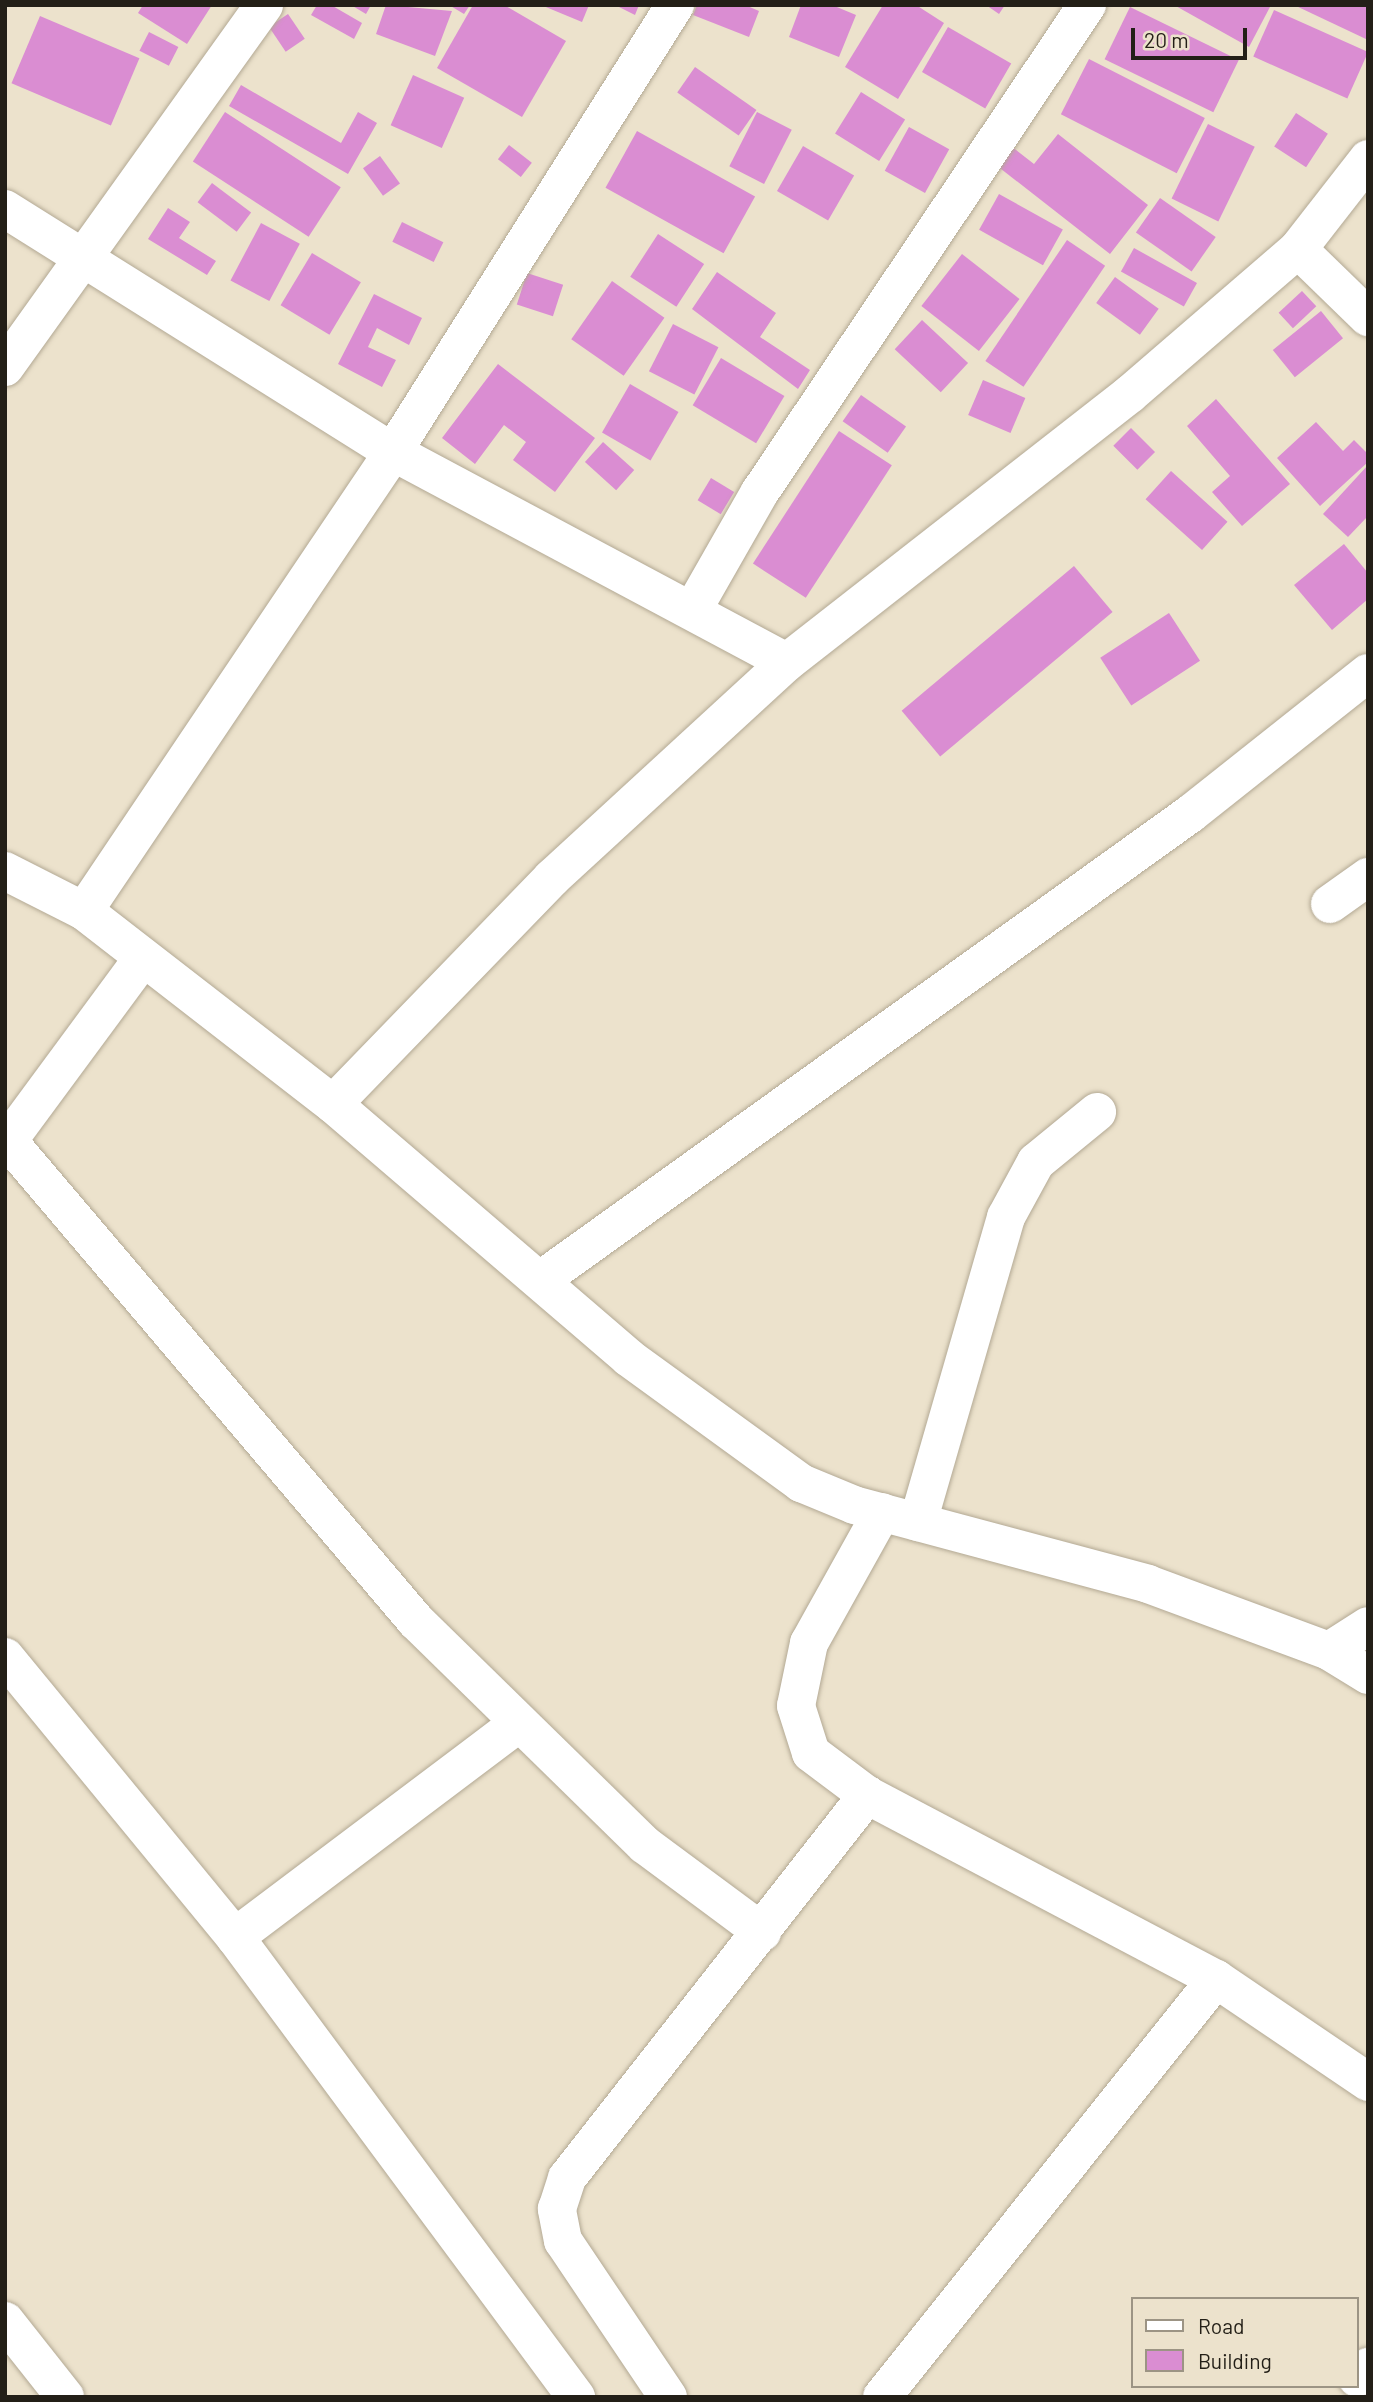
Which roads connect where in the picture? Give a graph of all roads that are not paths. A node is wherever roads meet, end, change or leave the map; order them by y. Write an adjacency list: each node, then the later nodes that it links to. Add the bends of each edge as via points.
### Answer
1 (264, 5): 7 (street)
2 (675, 5): 10 (street)
3 (1087, 5): 11 (street, via 760,492)
4 (1368, 159): 6 (street)
5 (5, 209): 7 (street)
6 (1298, 249): 8 (street); 12 (street, via 1129,394)
7 (83, 262): 9 (street); 10 (street)
8 (1368, 317)
9 (5, 367)
10 (393, 452): 11 (street); 17 (street)
11 (692, 611): 12 (street)
12 (788, 662): 19 (street, via 552,878)
13 (1368, 673): 22 (street, via 1190,814)
14 (5, 871): 17 (street)
15 (1368, 877): 16 (street)
16 (1330, 904)
17 (84, 911): 18 (street)
18 (143, 958): 19 (street); 21 (street)
19 (333, 1104): 22 (street)
20 (1097, 1112): 24 (street, via 1036,1162 1006,1216)
21 (7, 1143): 29 (street, via 416,1621)
22 (542, 1279): 23 (street, via 731,1438 801,1483)
23 (882, 1513): 24 (street); 30 (street, via 809,1643 796,1706 811,1753)
24 (918, 1522): 26 (street, via 1148,1584)
25 (1368, 1626): 26 (street)
26 (1329, 1651): 28 (street)
27 (5, 1657): 32 (street)
28 (1368, 1675)
29 (519, 1723): 31 (street, via 645,1845); 32 (street)
30 (867, 1795): 31 (street); 33 (street)
31 (762, 1932): 38 (street, via 567,2178 557,2209 563,2241)
32 (235, 1937): 37 (street)
33 (1216, 1979): 34 (street); 39 (street)
34 (1368, 2082)
35 (5, 2321): 36 (street)
36 (65, 2397)
37 (576, 2397)
38 (668, 2397)
39 (882, 2397)

